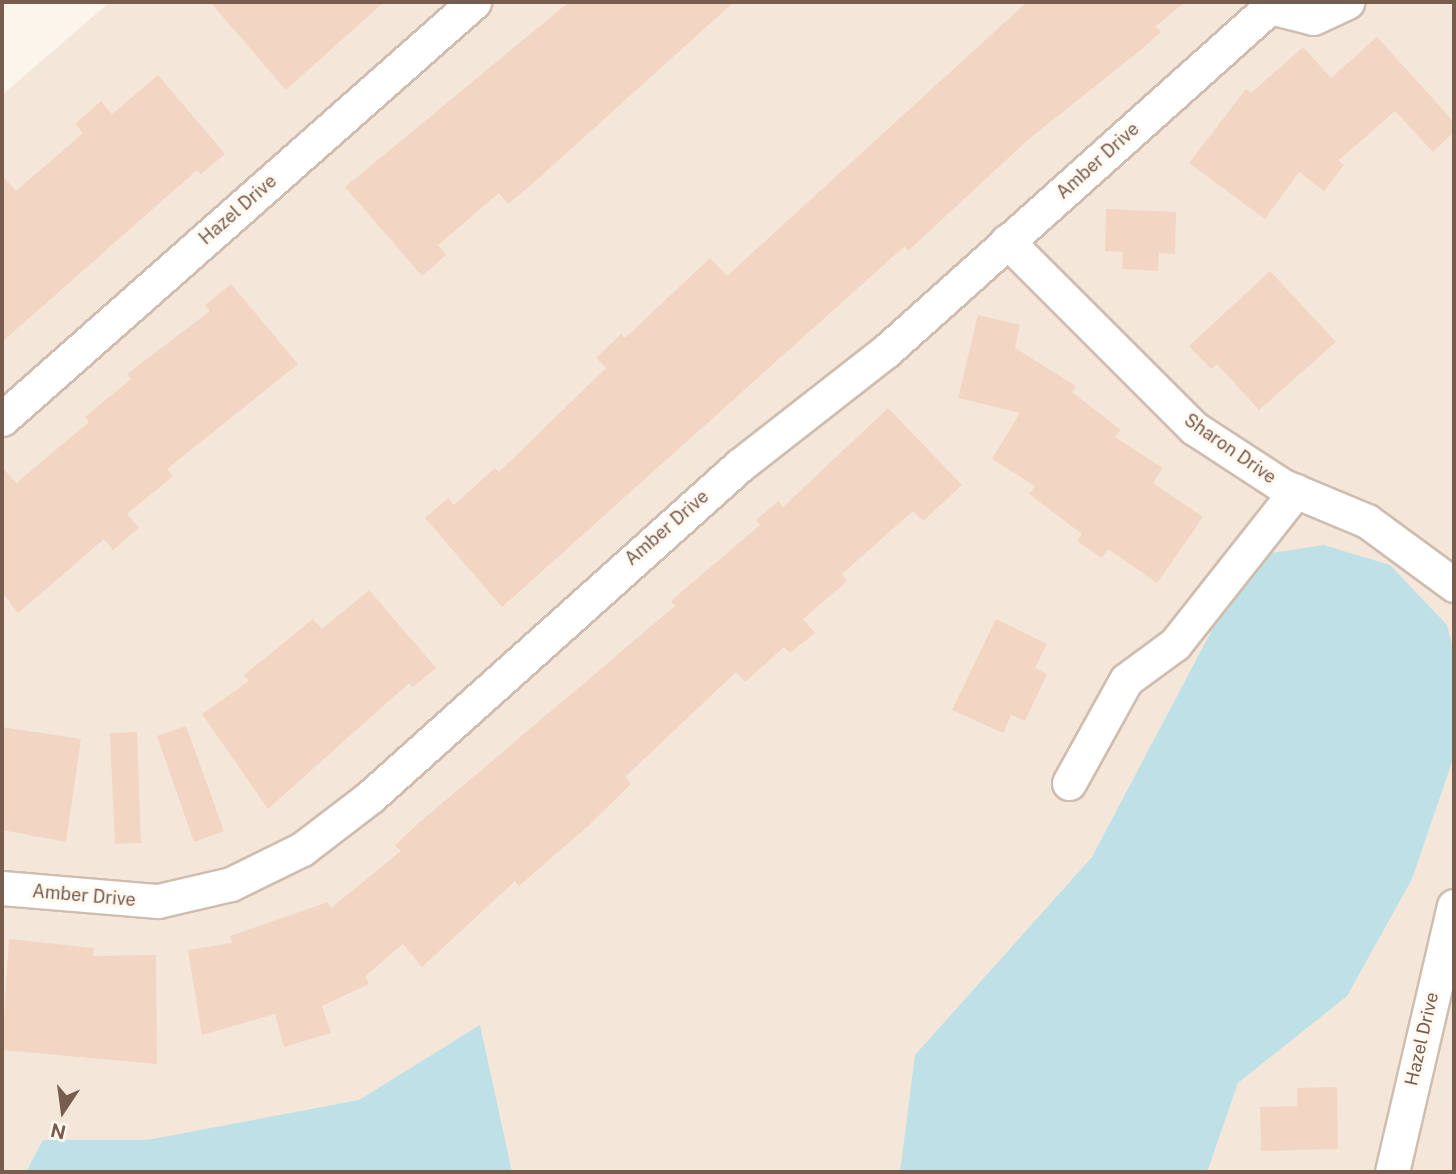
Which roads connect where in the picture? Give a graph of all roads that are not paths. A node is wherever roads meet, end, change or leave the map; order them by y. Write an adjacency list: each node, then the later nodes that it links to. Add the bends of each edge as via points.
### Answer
1 (474, 2): 5 (street, Hazel Drive)
2 (1348, 2): 3 (street, Amber Drive, via 1313,19)
3 (1269, 5): 4 (street, Amber Drive)
4 (1007, 242): 6 (street, Sharon Drive, via 1194,428); 9 (street, Amber Drive, via 886,351 740,465 370,797 302,849 231,884 158,901)
5 (2, 419)
6 (1296, 491): 7 (street, Sharon Drive, via 1367,521); 8 (street, via 1175,644 1126,680)
7 (1454, 585)
8 (1069, 783)
9 (2, 888)
10 (1454, 906): 11 (street, Hazel Drive)
11 (1392, 1172)

